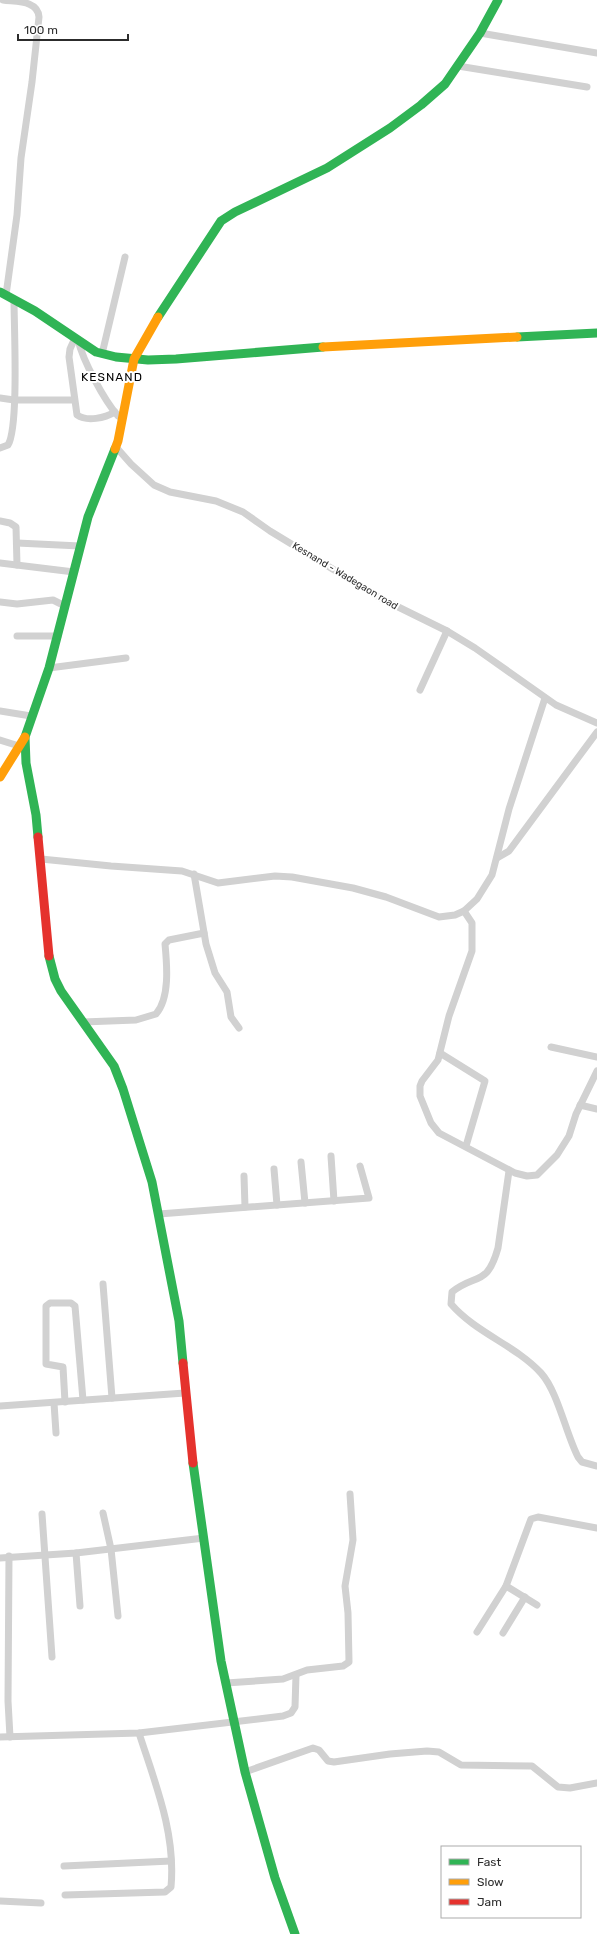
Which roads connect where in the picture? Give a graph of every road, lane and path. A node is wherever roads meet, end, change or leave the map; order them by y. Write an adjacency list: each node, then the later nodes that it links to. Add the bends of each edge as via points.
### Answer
1 (3, 0): 8 (street, via 32,4 37,8 39,17 21,158 17,215)
2 (498, 0): 3 (main road)
3 (480, 33): 4 (street); 5 (main road)
4 (597, 53)
5 (458, 66): 6 (street); 13 (main road, via 433,96 366,144 327,168 248,205 221,222 157,319)
6 (587, 87)
7 (125, 257): 12 (street)
8 (3, 293): 9 (main road)
9 (14, 300): 11 (main road); 15 (street)
10 (597, 333): 13 (main road, via 318,347 176,360)
11 (76, 339): 12 (main road, via 91,350); 16 (street, via 71,346 69,357); 17 (street)
12 (102, 354): 13 (main road)
13 (134, 359): 18 (main road)
14 (0, 398): 15 (street)
15 (14, 400): 16 (street); 20 (street, via 12,436 8,445)
16 (74, 400): 17 (street, via 79,416 103,417)
17 (115, 412): 18 (street)
18 (122, 420): 19 (main road)
19 (116, 447): 23 (main road, via 94,498); 29 (street, Kesnand - Wadegaon road, via 154,485 170,492 229,505 382,599)
20 (0, 448)
21 (0, 521): 22 (street, via 16,526)
22 (17, 543): 23 (street); 25 (street)
23 (80, 546): 26 (main road)
24 (0, 563): 25 (street)
25 (17, 565): 26 (street)
26 (74, 572): 28 (main road)
27 (0, 602): 28 (street, via 17,604 53,600)
28 (65, 606): 31 (main road)
29 (447, 631): 34 (street); 35 (street, Kesnand - Wadegaon road)
30 (17, 636): 31 (street)
31 (58, 636): 33 (main road)
32 (126, 658): 33 (street)
33 (49, 668): 37 (main road)
34 (420, 690)
35 (545, 698): 38 (street, Kesnand - Wadegaon road, via 577,716); 44 (street, via 509,809)
36 (0, 711): 37 (street)
37 (31, 716): 40 (main road)
38 (597, 723)
39 (597, 732): 44 (street, via 509,851)
40 (25, 737): 42 (main road); 45 (main road, via 26,762)
41 (0, 740): 42 (street)
42 (18, 746): 43 (main road)
43 (0, 777)
44 (497, 858): 47 (street, via 486,885)
45 (41, 859): 46 (street); 49 (main road, via 51,968 61,992)
46 (194, 874): 47 (street, via 218,883 275,876 292,877 386,896 439,917); 48 (street)
47 (464, 912): 52 (street, via 472,923 472,951 449,1016)
48 (204, 934): 49 (street, via 169,940 165,944 165,987 163,1002 156,1014 136,1020); 50 (street, via 215,973 228,997 231,1017)
49 (83, 1022): 68 (main road, via 114,1066 152,1182)
50 (239, 1028)
51 (550, 1046): 53 (street)
52 (440, 1053): 57 (street, via 485,1081); 57 (street, via 436,1064 422,1081 420,1096 435,1130)
53 (597, 1057)
54 (597, 1071): 55 (street)
55 (580, 1105): 56 (street); 62 (street, via 566,1143 541,1172 528,1176)
56 (597, 1109)
57 (466, 1146): 62 (street)
58 (331, 1156): 64 (street)
59 (301, 1162): 65 (street)
60 (360, 1166): 64 (street, via 369,1198)
61 (274, 1169): 66 (street)
62 (509, 1171): 77 (street, via 494,1260 484,1276 452,1292 451,1304 540,1373 562,1416 578,1457 582,1462)
63 (244, 1176): 67 (street)
64 (334, 1201): 65 (street)
65 (305, 1203): 66 (street)
66 (276, 1205): 67 (street)
67 (246, 1207): 68 (street)
68 (159, 1214): 70 (main road, via 179,1321)
69 (103, 1284): 71 (street)
70 (185, 1393): 71 (street); 82 (main road)
71 (112, 1398): 72 (street)
72 (83, 1400): 73 (street); 73 (street, via 75,1306 71,1303 50,1303 46,1306 46,1364 63,1367)
73 (65, 1402): 74 (street)
74 (54, 1403): 75 (street); 76 (street)
75 (0, 1406)
76 (56, 1433)
77 (597, 1466)
78 (350, 1494): 98 (street, via 352,1546 345,1586 349,1662 343,1666 307,1670)
79 (103, 1513): 83 (street)
80 (42, 1514): 85 (street)
81 (597, 1528): 88 (street, via 533,1518 530,1520)
82 (204, 1538): 83 (street); 99 (main road)
83 (111, 1549): 84 (street); 92 (street)
84 (76, 1553): 85 (street); 91 (street)
85 (44, 1554): 86 (street); 95 (street)
86 (9, 1556): 87 (street); 97 (street)
87 (0, 1558)
88 (506, 1586): 89 (street); 93 (street)
89 (525, 1597): 90 (street); 94 (street)
90 (537, 1605)
91 (80, 1606)
92 (118, 1616)
93 (478, 1632)
94 (503, 1633)
95 (52, 1657)
96 (0, 1668): 97 (street)
97 (8, 1668): 100 (street)
98 (296, 1675): 99 (street, via 283,1679); 102 (street, via 295,1707 291,1713)
99 (226, 1683): 102 (main road)
100 (8, 1700): 101 (street); 105 (street)
101 (0, 1701)
102 (233, 1722): 103 (street); 106 (main road)
103 (139, 1733): 105 (street); 108 (street, via 167,1822)
104 (0, 1737): 105 (street)
105 (10, 1737)
106 (245, 1772): 107 (street, via 313,1748 319,1750 328,1761 334,1762 427,1750 439,1752 456,1763 465,1765 532,1766 553,1785 563,1788); 113 (main road, via 275,1878)
107 (597, 1783)
108 (171, 1860): 109 (street); 110 (street, via 172,1887 165,1892)
109 (64, 1866)
110 (66, 1895)
111 (0, 1901): 112 (street)
112 (42, 1903)
113 (295, 1934)

